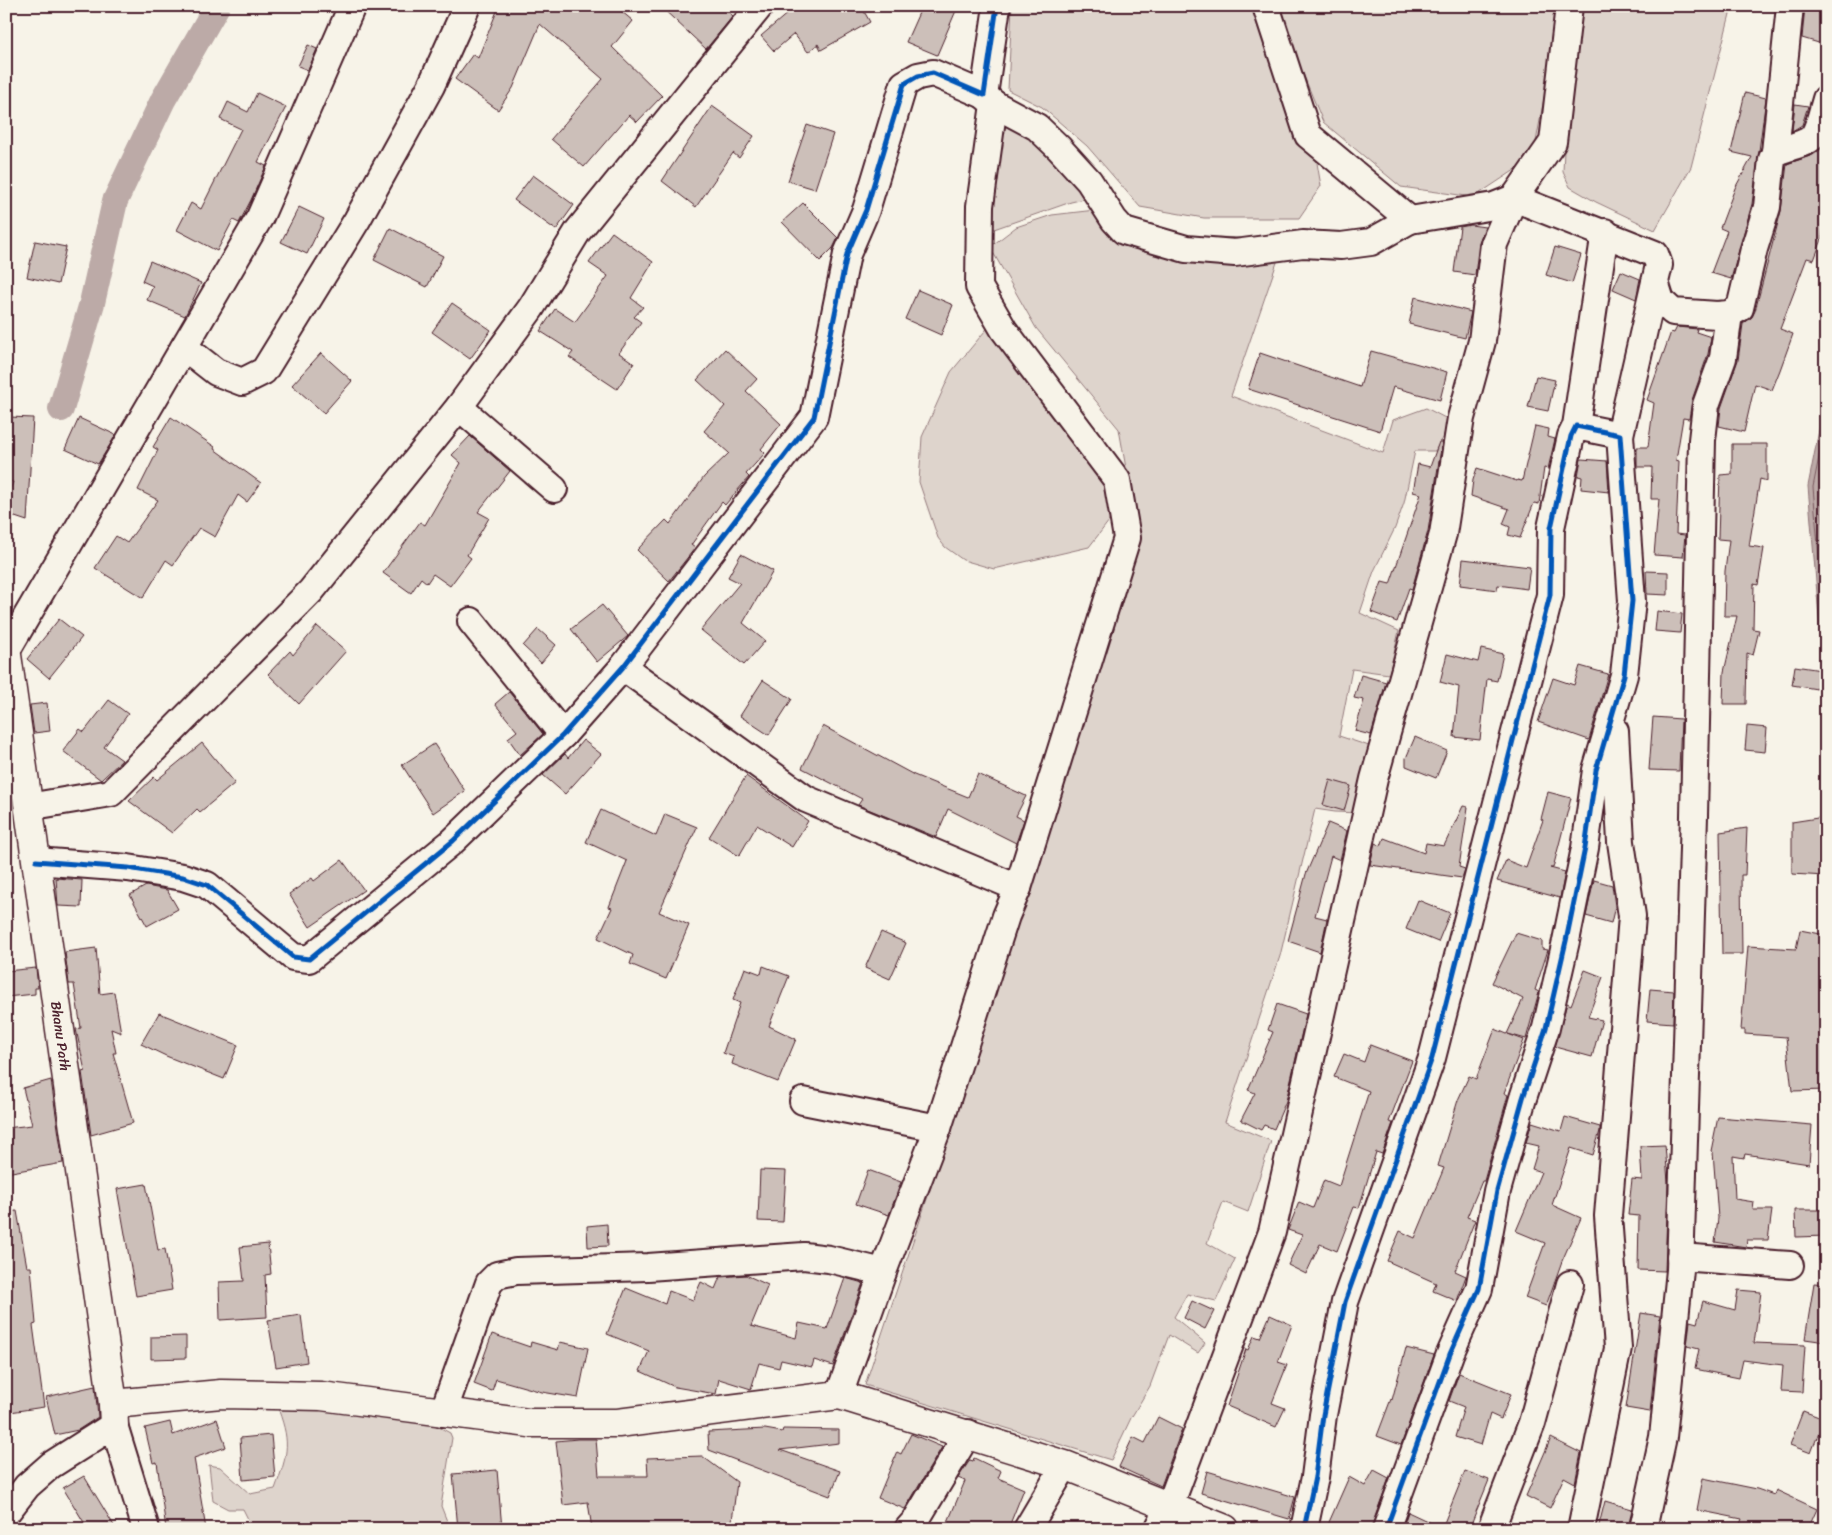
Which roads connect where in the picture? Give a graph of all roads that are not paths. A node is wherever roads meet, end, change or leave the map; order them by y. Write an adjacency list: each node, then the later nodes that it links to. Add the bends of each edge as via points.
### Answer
1 (352, 6): 16 (street, via 260,217)
2 (467, 6): 16 (street, via 431,86 357,220 264,371 242,382 216,372)
3 (760, 6): 17 (street, via 578,231 531,308)
4 (997, 6): 8 (street)
5 (1266, 6): 12 (street, via 1308,135)
6 (1569, 6): 11 (street, via 1552,142)
7 (1790, 6): 10 (street)
8 (989, 99): 12 (street, via 1037,127 1059,148 1089,181 1124,231 1186,249 1235,253 1304,244 1341,246 1371,242); 23 (street, via 934,73 918,76 904,84 866,210 847,254 814,417); 29 (street, via 980,206 979,287 1004,330 1117,480 1127,538)
9 (1826, 100): 10 (street, via 1816,135 1810,141)
10 (1775, 152): 15 (street, via 1767,208 1740,308)
11 (1514, 198): 12 (street, via 1494,206); 13 (street); 43 (street, via 1494,244 1482,342 1462,418 1442,534 1374,779 1272,1232)
12 (1410, 220)
13 (1605, 232): 14 (street, via 1655,254 1659,264); 18 (street)
14 (1655, 282): 15 (street, via 1661,301 1673,312); 19 (street)
15 (1729, 314): 32 (street, via 1723,358 1706,405 1702,440)
16 (184, 348): 22 (street)
17 (459, 407): 20 (street); 27 (street, via 311,591 111,793)
18 (1576, 426): 19 (street); 48 (street, via 1551,528 1550,595 1432,1058 1345,1302 1322,1415 1315,1477)
19 (1620, 435): 24 (street, via 1632,600 1624,675)
20 (554, 489)
21 (471, 621): 25 (street)
22 (7, 649): 26 (street, Bhanu Path)
23 (623, 667): 25 (street); 29 (street, via 806,799)
24 (1614, 710): 49 (street, via 1596,770 1585,848 1546,1028 1497,1191 1479,1289 1450,1354); 51 (street, via 1620,842 1632,916 1608,1216 1618,1348)
25 (563, 735): 28 (street, via 453,841 309,959 293,957 207,885 183,877 128,868)
26 (13, 744): 27 (street, Bhanu Path)
27 (28, 807): 28 (street, Bhanu Path)
28 (36, 861): 38 (street, Bhanu Path)
29 (1018, 888): 31 (street)
30 (803, 1101): 31 (street)
31 (938, 1128): 34 (street)
32 (1680, 1257): 33 (street); 52 (street, via 1663,1437)
33 (1790, 1265)
34 (883, 1272): 36 (street); 37 (street, via 804,1256 639,1268 516,1271 496,1276 489,1284)
35 (1570, 1284): 50 (street, via 1532,1423)
36 (839, 1395): 37 (street, via 618,1423 529,1424); 39 (street)
37 (443, 1413): 38 (street, via 321,1396 221,1394)
38 (114, 1414): 41 (street, via 51,1465); 44 (street)
39 (968, 1433): 40 (street); 45 (street)
40 (1065, 1465): 43 (street); 46 (street)
41 (17, 1482): 42 (street)
42 (6, 1513)
43 (1164, 1518): 47 (street)
44 (146, 1529)
45 (908, 1529)
46 (1027, 1529)
47 (1225, 1529)
48 (1304, 1529)
49 (1386, 1529)
50 (1491, 1529)
51 (1581, 1529)
52 (1643, 1529)

